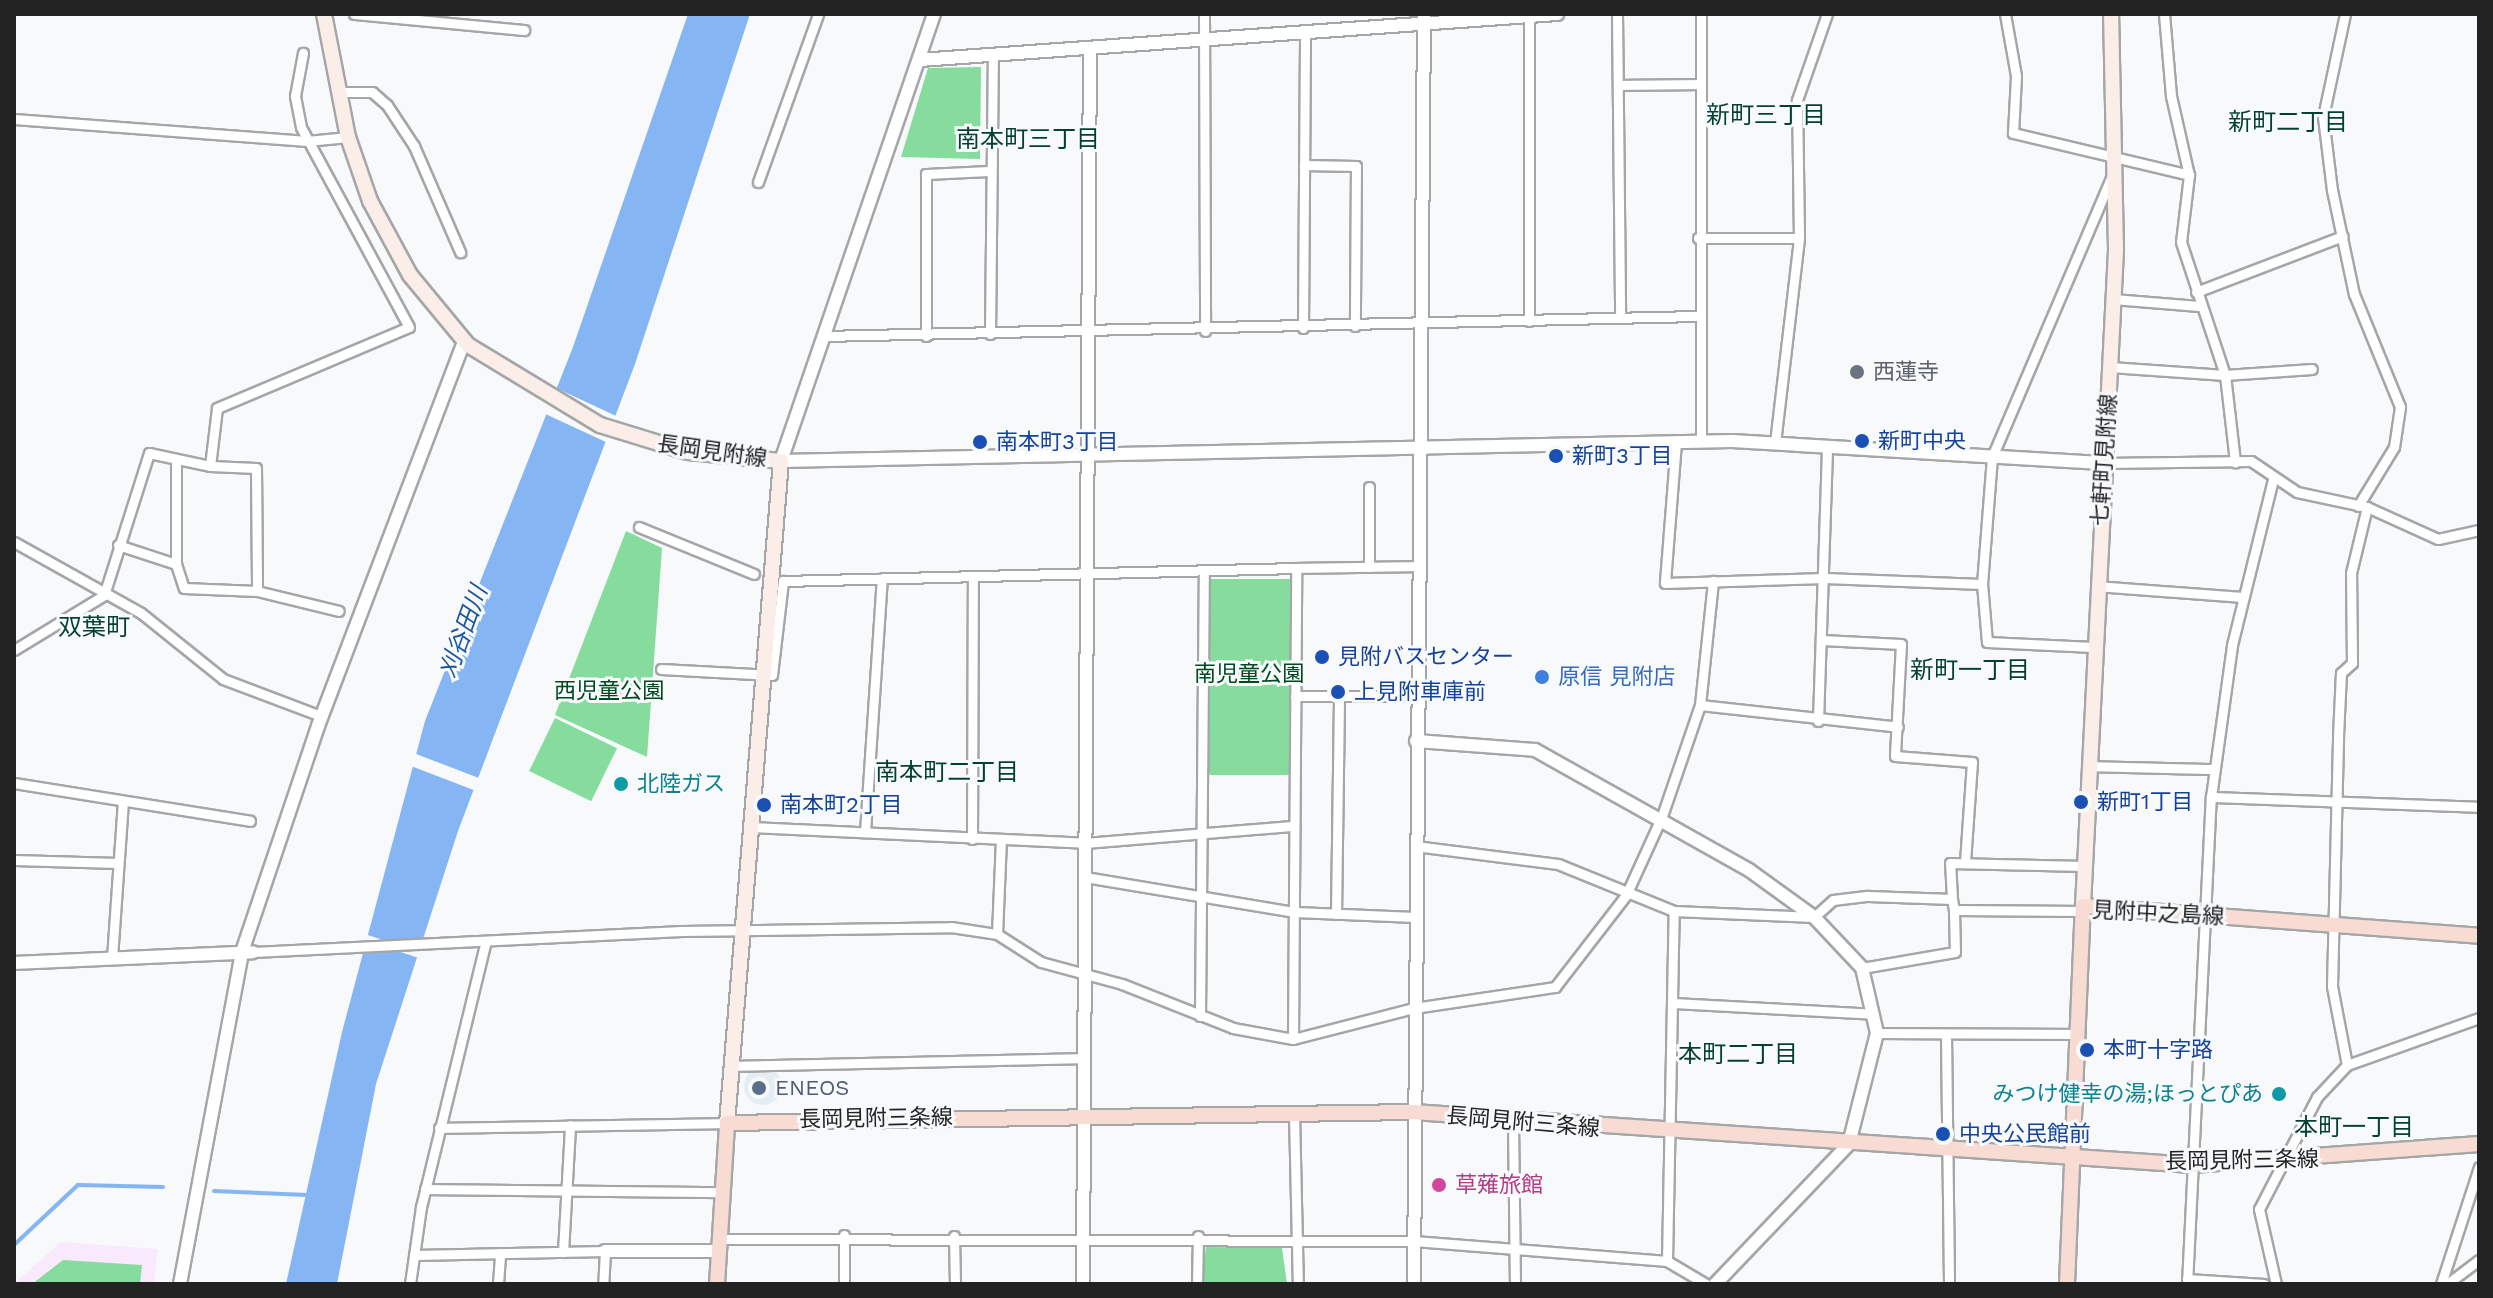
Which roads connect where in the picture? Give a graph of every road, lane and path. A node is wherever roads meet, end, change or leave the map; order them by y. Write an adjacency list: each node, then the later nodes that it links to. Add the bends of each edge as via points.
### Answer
1 (324, 14): 25 (main road, 長岡見附線)
2 (354, 14): 16 (street)
3 (818, 14): 33 (street)
4 (934, 14): 22 (street)
5 (1204, 14): 18 (street)
6 (1557, 14): 14 (street)
7 (1617, 14): 24 (street)
8 (1701, 14): 23 (street)
9 (1827, 14): 36 (street, via 1797,100)
10 (2005, 14): 30 (street, via 2016,76 2013,133)
11 (2111, 14): 30 (main road, 七軒町見附線)
12 (2164, 14): 32 (street, via 2171,96)
13 (2345, 14): 34 (street, via 2323,117)
14 (1529, 16): 15 (street); 43 (street)
15 (1424, 19): 17 (street); 44 (street)
16 (524, 30)
17 (1305, 32): 18 (street); 29 (street)
18 (1204, 39): 19 (street); 47 (street)
19 (1090, 48): 21 (street); 49 (street)
20 (303, 53): 28 (street, via 295,96)
21 (993, 55): 22 (street); 31 (street)
22 (920, 60): 50 (street)
23 (1700, 84): 24 (street); 35 (street)
24 (1618, 85): 42 (street)
25 (339, 92): 27 (main road, 長岡見附線); 37 (street, via 372,92 387,105 414,146)
26 (14, 119): 28 (street)
27 (348, 137): 28 (street); 52 (main road, 長岡見附線, via 395,251)
28 (307, 141): 67 (street, via 409,327 217,408)
29 (1304, 165): 45 (street, via 1356,166); 46 (street)
30 (2116, 166): 32 (street); 39 (main road, 七軒町見附線); 62 (street, via 2095,204)
31 (989, 171): 48 (street); 51 (street, via 926,174)
32 (2189, 175): 38 (street, via 2181,242)
33 (758, 182)
34 (2343, 236): 38 (street); 70 (street, via 2354,294 2400,407 2394,447)
35 (1698, 238): 36 (street); 41 (street)
36 (1799, 238): 58 (street)
37 (460, 252)
38 (2196, 292): 40 (street)
39 (2113, 299): 40 (street); 53 (main road, 七軒町見附線)
40 (2199, 306): 55 (street)
41 (1697, 316): 42 (street); 57 (street)
42 (1620, 318): 43 (street)
43 (1529, 321): 44 (street)
44 (1421, 324): 45 (street); 60 (street)
45 (1355, 326): 46 (street)
46 (1303, 328): 47 (street)
47 (1205, 331): 49 (street)
48 (990, 334): 49 (street); 51 (street)
49 (1088, 335): 61 (street)
50 (823, 336): 51 (street); 64 (street)
51 (926, 336)
52 (466, 343): 64 (main road, 長岡見附線, via 548,400 645,441); 101 (street)
53 (2110, 367): 55 (street); 66 (main road, 七軒町見附線)
54 (2312, 369): 55 (street)
55 (2225, 375): 65 (street)
56 (1676, 442): 57 (street); 60 (street); 85 (street, via 1665,583)
57 (1701, 442): 58 (street)
58 (1775, 443): 59 (street)
59 (1827, 446): 62 (street); 83 (street)
60 (1419, 451): 61 (street); 76 (street)
61 (1088, 457): 64 (street); 79 (street)
62 (1992, 457): 66 (street); 86 (street)
63 (176, 460): 67 (street); 74 (street, via 156,452 145,458); 75 (street)
64 (781, 461): 96 (main road, 長岡見附線)
65 (2235, 462): 66 (street); 68 (street, via 2251,461)
66 (2105, 463): 87 (main road, 七軒町見附線)
67 (210, 466): 88 (street, via 256,468)
68 (2273, 479): 70 (street); 90 (street)
69 (1369, 487): 77 (street)
70 (2362, 506): 72 (street, via 2438,539); 110 (street, via 2351,573 2352,663 2341,673)
71 (639, 527): 81 (street)
72 (2479, 530)
73 (14, 542): 89 (street)
74 (118, 545): 75 (street); 89 (street)
75 (176, 564): 88 (street, via 184,588)
76 (1418, 566): 77 (street); 99 (street)
77 (1369, 567): 78 (street)
78 (1296, 568): 80 (street); 97 (street)
79 (1088, 573): 80 (street); 82 (street); 120 (street)
80 (1204, 573): 117 (street)
81 (754, 574)
82 (973, 576): 84 (street); 118 (street)
83 (1824, 578): 85 (street); 86 (street); 92 (street)
84 (882, 579): 96 (street, via 783,581 777,671); 116 (street)
85 (1713, 581): 100 (street)
86 (1982, 584): 93 (street, via 1987,642)
87 (2096, 586): 90 (street); 93 (main road, 七軒町見附線)
88 (257, 591): 91 (street)
89 (104, 595): 94 (street); 101 (street, via 141,613 223,679)
90 (2243, 597): 106 (street)
91 (339, 611)
92 (1822, 640): 102 (street); 103 (street, via 1901,644)
93 (2093, 647): 105 (main road, 七軒町見附線)
94 (14, 650)
95 (661, 669): 96 (street)
96 (762, 674): 115 (main road, 長岡見附線)
97 (1295, 696): 98 (street); 114 (street)
98 (1339, 696): 99 (street); 133 (street)
99 (1417, 696): 104 (street)
100 (1700, 705): 102 (street); 112 (street)
101 (321, 716): 142 (street)
102 (1818, 721): 103 (street)
103 (1898, 727): 124 (street, via 1895,756 1972,762)
104 (1416, 741): 112 (street, via 1518,744); 121 (street)
105 (2088, 766): 106 (street); 125 (main road, 七軒町見附線)
106 (2214, 769): 108 (street)
107 (14, 783): 109 (street)
108 (2211, 797): 110 (street); 134 (street)
109 (123, 802): 113 (street); 123 (street)
110 (2340, 807): 111 (street); 137 (street)
111 (2479, 807)
112 (1662, 816): 127 (street); 136 (street)
113 (250, 821)
114 (1294, 826): 117 (street); 132 (street)
115 (751, 827): 116 (street); 138 (main road, 長岡見附線)
116 (865, 832): 118 (street)
117 (1200, 835): 120 (street); 128 (street)
118 (972, 839): 119 (street)
119 (1001, 840): 120 (street); 139 (street)
120 (1085, 843): 126 (street)
121 (1415, 846): 127 (street, via 1558,864); 135 (street)
122 (14, 860): 123 (street)
123 (118, 863): 143 (street)
124 (1965, 863): 125 (street); 129 (street, via 1950,863)
125 (2085, 866): 130 (main road, 七軒町見附線)
126 (1085, 877): 128 (street); 146 (street)
127 (1626, 895): 131 (street); 148 (street, via 1555,987)
128 (1202, 897): 132 (street); 150 (street)
129 (1953, 904): 130 (street); 136 (street, via 1833,900); 145 (street, via 1955,952)
130 (2083, 908): 134 (main road, 見附中之島線); 153 (main road, 見附中之島線)
131 (1674, 911): 136 (street); 147 (street)
132 (1295, 912): 133 (street); 155 (street)
133 (1336, 914): 135 (street)
134 (2202, 914): 137 (main road, 見附中之島線); 172 (street)
135 (1415, 917): 148 (street)
136 (1814, 917): 145 (street)
137 (2336, 925): 140 (main road, 見附中之島線); 157 (street, via 2332,986)
138 (743, 929): 139 (street, via 884,924); 141 (street); 158 (main road, 長岡見附線)
139 (997, 934): 146 (street, via 1041,962)
140 (2479, 936)
141 (485, 945): 142 (street); 165 (street)
142 (248, 952): 143 (street); 192 (street)
143 (112, 958): 144 (street)
144 (14, 963)
145 (1862, 968): 149 (street)
146 (1085, 972): 150 (street); 156 (street)
147 (1673, 1003): 149 (street); 166 (street)
148 (1414, 1008): 155 (street); 159 (street)
149 (1873, 1014): 152 (street)
150 (1200, 1016): 155 (street)
151 (2479, 1018): 157 (street)
152 (1877, 1033): 154 (street); 167 (street)
153 (2078, 1034): 154 (street); 170 (main road, 見附中之島線)
154 (1946, 1035): 169 (street)
155 (1293, 1039)
156 (1084, 1058): 158 (street); 161 (street)
157 (2347, 1065): 171 (street)
158 (732, 1066): 163 (main road, 長岡見附線)
159 (1413, 1112): 160 (main road, 長岡見附三条線); 162 (main road, 長岡見附三条線); 182 (street)
160 (1294, 1113): 161 (main road, 長岡見附三条線); 181 (street)
161 (1084, 1115): 163 (main road, 長岡見附三条線); 179 (street)
162 (1513, 1122): 166 (main road, 長岡見附三条線); 185 (street)
163 (727, 1123): 164 (street); 176 (main road)
164 (570, 1125): 165 (street); 175 (street)
165 (439, 1128): 174 (street)
166 (1670, 1133): 167 (main road, 長岡見附三条線); 190 (street)
167 (1849, 1144): 169 (main road, 長岡見附三条線); 205 (street)
168 (2479, 1144): 171 (main road, 長岡見附三条線)
169 (1951, 1149): 170 (main road, 長岡見附三条線); 206 (street)
170 (2073, 1157): 172 (main road, 長岡見附三条線); 207 (main road, 見附中之島線)
171 (2281, 1158): 172 (main road, 長岡見附三条線); 209 (street, via 2259,1209)
172 (2192, 1165): 191 (street)
173 (2479, 1167): 210 (street)
174 (425, 1189): 175 (street); 188 (street)
175 (567, 1190): 176 (street); 186 (street)
176 (723, 1192): 183 (main road)
177 (844, 1235): 178 (street); 183 (street); 197 (street)
178 (954, 1236): 179 (street); 198 (street)
179 (1082, 1236): 180 (street); 199 (street)
180 (1198, 1236): 181 (street); 200 (street)
181 (1298, 1237): 182 (street); 201 (street)
182 (1414, 1241): 185 (street); 202 (street)
183 (721, 1245): 184 (street); 196 (main road)
184 (605, 1251): 186 (street); 195 (street)
185 (1515, 1251): 190 (street); 203 (street)
186 (563, 1252): 187 (street)
187 (500, 1253): 188 (street); 194 (street)
188 (414, 1255): 193 (street)
189 (2479, 1260): 210 (street)
190 (1667, 1261): 204 (street)
191 (2187, 1281): 208 (street)
192 (180, 1284)
193 (410, 1284)
194 (498, 1284)
195 (603, 1284)
196 (717, 1284)
197 (844, 1284)
198 (955, 1284)
199 (1083, 1284)
200 (1197, 1284)
201 (1298, 1284)
202 (1414, 1284)
203 (1515, 1284)
204 (1706, 1284)
205 (1715, 1284)
206 (1949, 1284)
207 (2067, 1284)
208 (2264, 1284)
209 (2276, 1284)
210 (2444, 1284)

